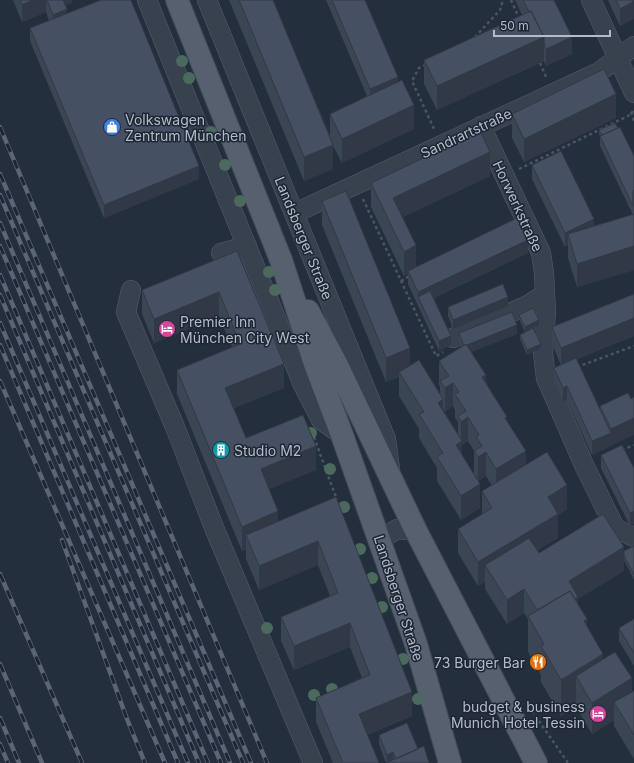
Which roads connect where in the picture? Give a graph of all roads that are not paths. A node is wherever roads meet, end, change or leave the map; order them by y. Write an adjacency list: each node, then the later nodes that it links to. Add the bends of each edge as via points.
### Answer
1 (147, 0): 11 (street)
2 (177, 0): 10 (main road, Landsberger Straße)
3 (207, 0): 9 (street, Landsberger Straße)
4 (591, 0): 6 (street)
5 (634, 46): 6 (street, Sandrartstraße)
6 (618, 58): 7 (street); 8 (street, Sandrartstraße, via 599,72)
7 (634, 93)
8 (481, 126): 9 (street, Sandrartstraße); 15 (street, Horwerkstraße, via 541,253)
9 (294, 213): 18 (street, Landsberger Straße, via 386,439)
10 (268, 227): 11 (street); 13 (main road, Landsberger Straße)
11 (245, 241): 12 (street); 17 (street, via 303,385 321,420)
12 (221, 253)
13 (281, 260): 17 (main road, Landsberger Straße, via 314,364); 18 (main road, Landsberger Straße, via 336,364)
14 (131, 290): 23 (street, via 126,312)
15 (546, 303): 16 (street, via 528,305); 20 (street, Horwerkstraße, via 543,353 546,378 615,528)
16 (453, 338)
17 (342, 435): 21 (main road, Landsberger Straße)
18 (391, 479): 19 (main road, Landsberger Straße)
19 (416, 531): 21 (street, via 397,530); 22 (main road, Landsberger Straße)
20 (634, 537)
21 (380, 540): 24 (main road, Landsberger Straße, via 416,644)
22 (520, 732): 25 (main road, Landsberger Straße); 26 (main road)
23 (313, 763)
24 (450, 763)
25 (536, 763)
26 (554, 763)

